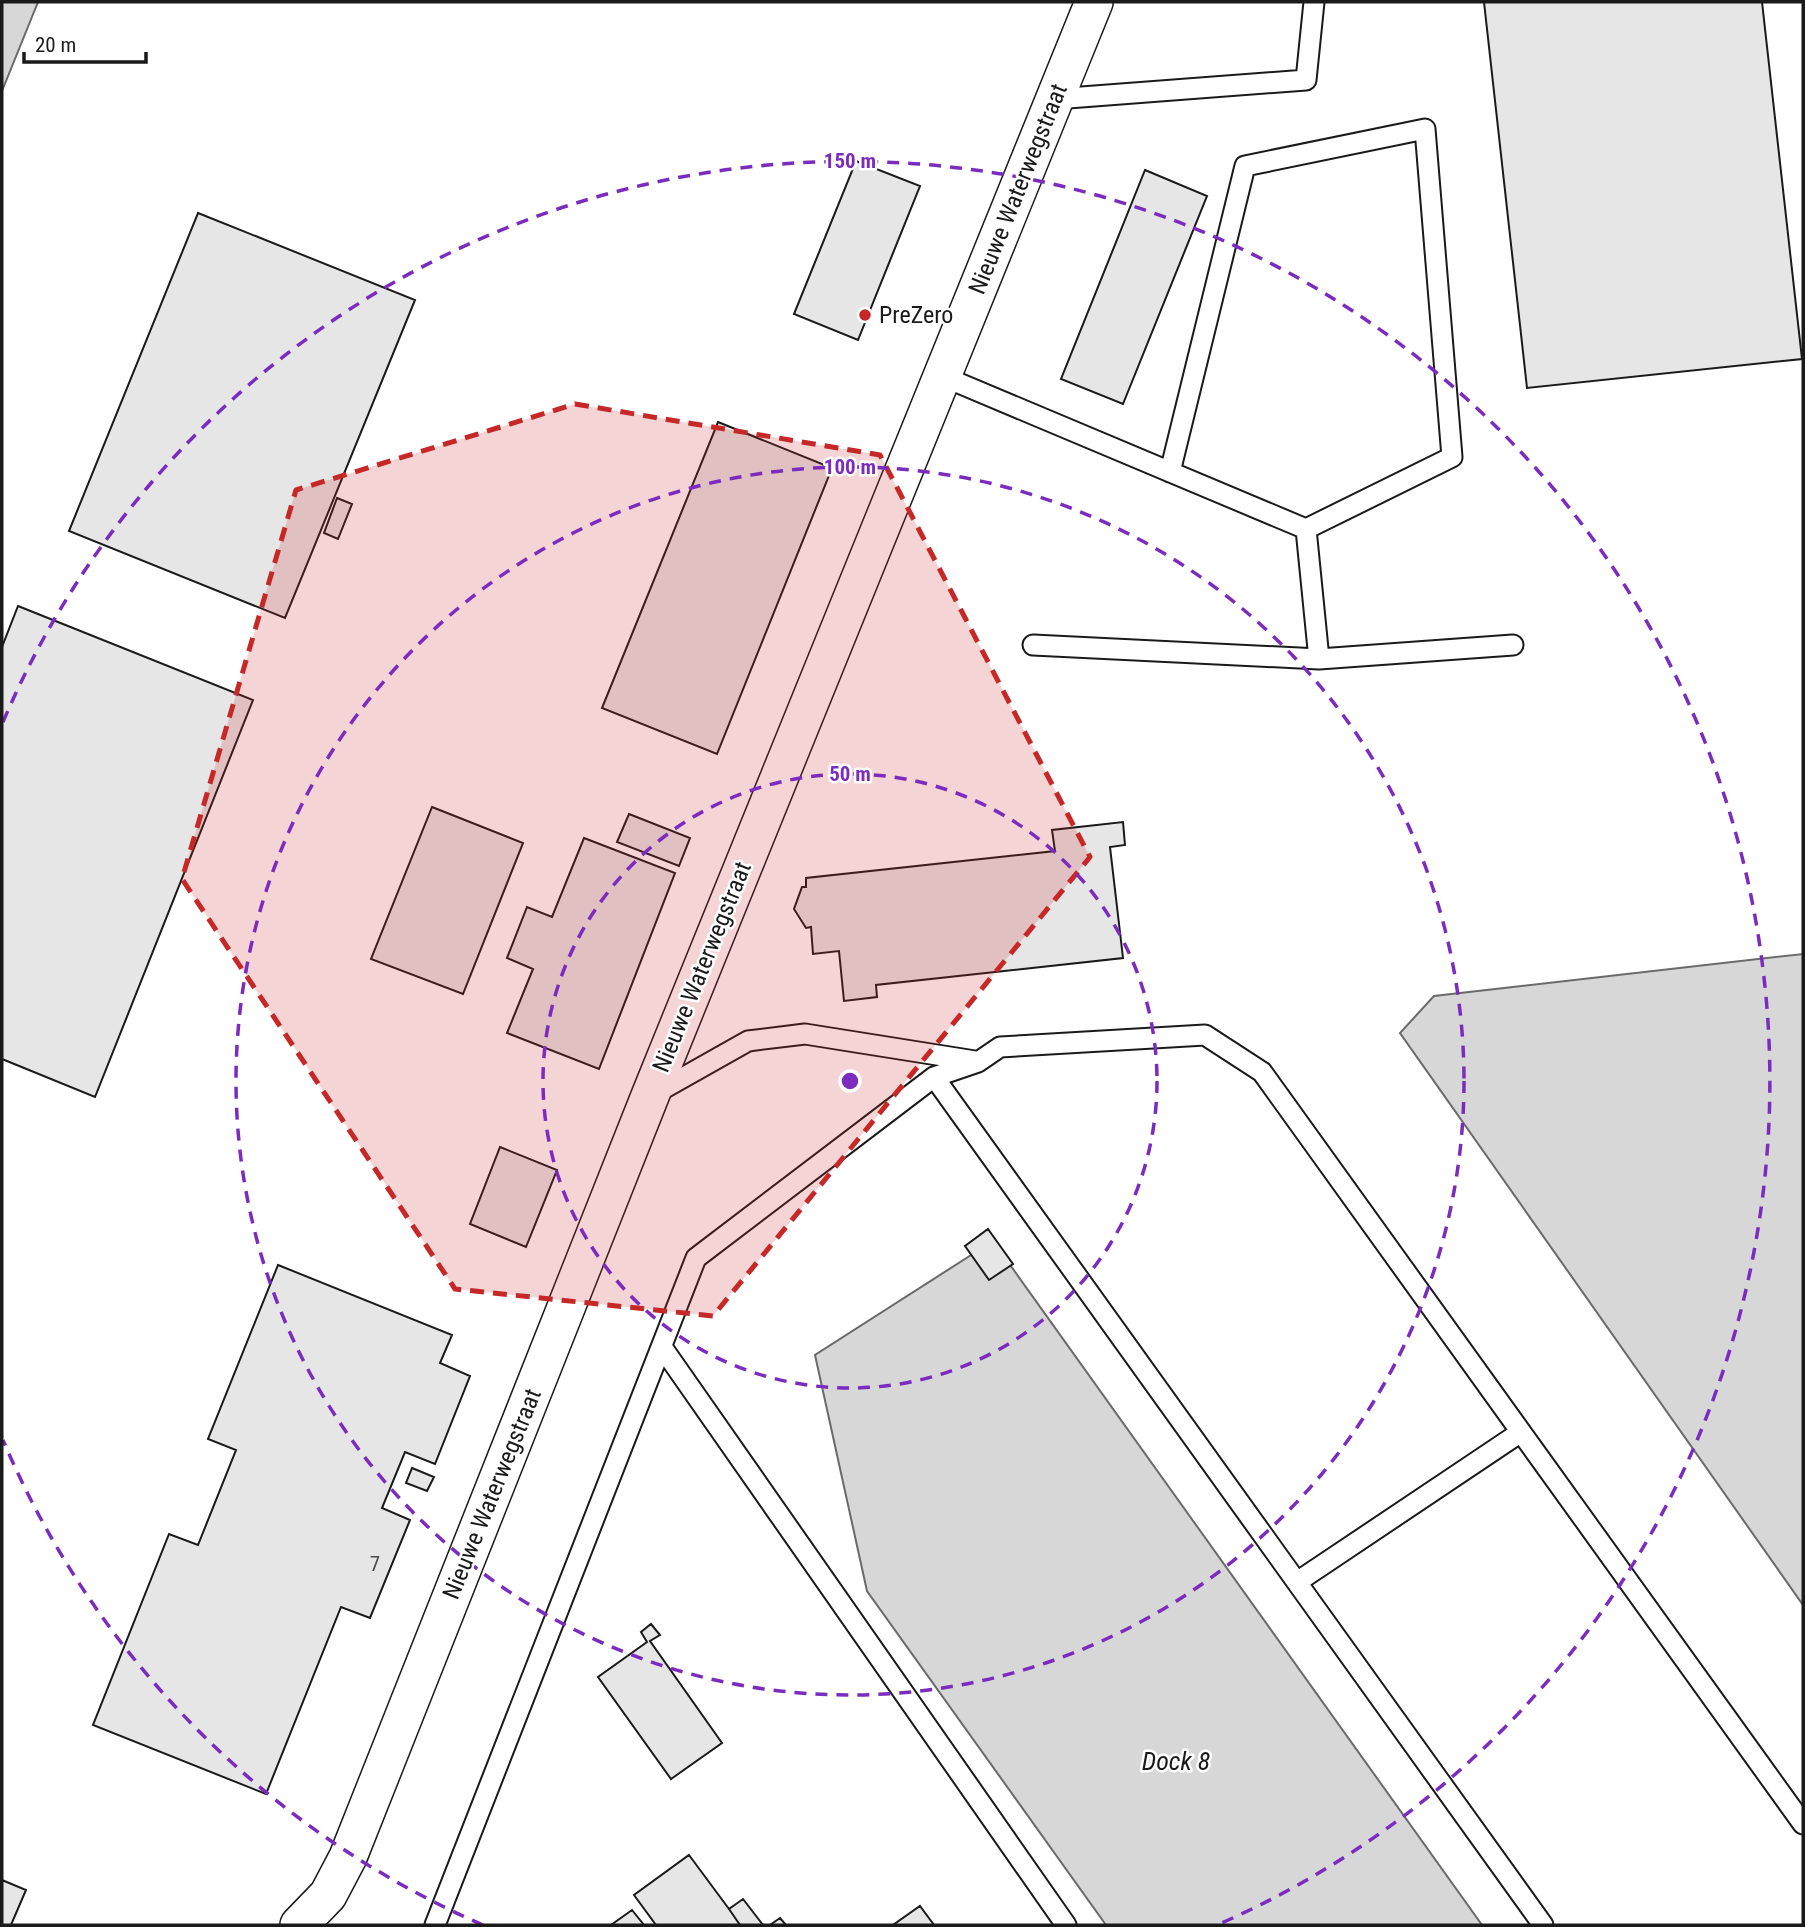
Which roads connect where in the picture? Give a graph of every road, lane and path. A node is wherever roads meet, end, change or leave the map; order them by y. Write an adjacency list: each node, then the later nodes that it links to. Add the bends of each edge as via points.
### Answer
1 (1094, 2): 3 (street, Nieuwe Waterwegstraat)
2 (1314, 2): 3 (lane, via 1306,80)
3 (1055, 99): 4 (street, Nieuwe Waterwegstraat)
4 (942, 376): 5 (lane); 12 (street, Nieuwe Waterwegstraat)
5 (1170, 472): 6 (lane); 6 (lane, via 1245,166 1425,129 1452,457)
6 (1306, 529): 9 (lane)
7 (1033, 645): 9 (lane)
8 (1513, 645): 9 (lane)
9 (1319, 659)
10 (978, 1062): 11 (lane); 12 (lane, via 805,1034 748,1041); 14 (lane, via 1000,1047 1205,1035 1262,1072)
11 (934, 1077): 13 (lane, via 696,1258); 15 (lane)
12 (650, 1097): 17 (street, Nieuwe Waterwegstraat, via 348,1857 328,1895)
13 (662, 1347): 18 (lane); 19 (lane)
14 (1521, 1432): 15 (lane); 16 (lane)
15 (1297, 1582): 20 (lane)
16 (1803, 1824)
17 (299, 1925)
18 (435, 1925)
19 (1066, 1925)
20 (1543, 1925)

